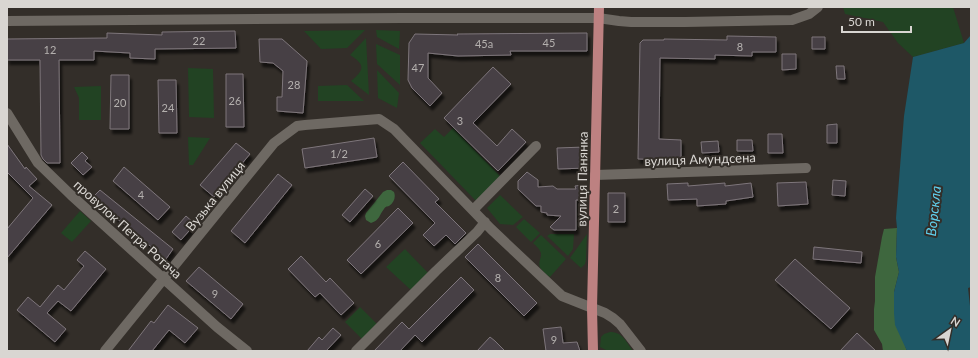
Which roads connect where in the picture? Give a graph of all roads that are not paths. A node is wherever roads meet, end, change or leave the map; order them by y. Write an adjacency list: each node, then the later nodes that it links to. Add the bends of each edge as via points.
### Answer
1 (598, 7): 3 (main road, вулиця Панянка)
2 (818, 7): 3 (street, via 809,14 792,20 636,22)
3 (598, 18): 4 (street); 8 (main road, вулиця Панянка)
4 (7, 21)
5 (7, 113): 11 (street, провулок Петра Ротача, via 38,163)
6 (536, 146): 9 (street)
7 (806, 168): 8 (street, вулиця Амундсена)
8 (595, 175): 12 (main road, вулиця Панянка)
9 (473, 210): 10 (street); 11 (street, Вузька вулиця, via 394,129 379,119 297,126 274,143)
10 (485, 222): 12 (street, via 562,296); 15 (street)
11 (164, 279): 13 (street, Вузька вулиця); 14 (street, провулок Петра Ротача)
12 (592, 308): 16 (main road, вулиця Панянка); 17 (street, via 620,324)
13 (105, 351)
14 (247, 351)
15 (356, 351)
16 (593, 351)
17 (641, 351)

